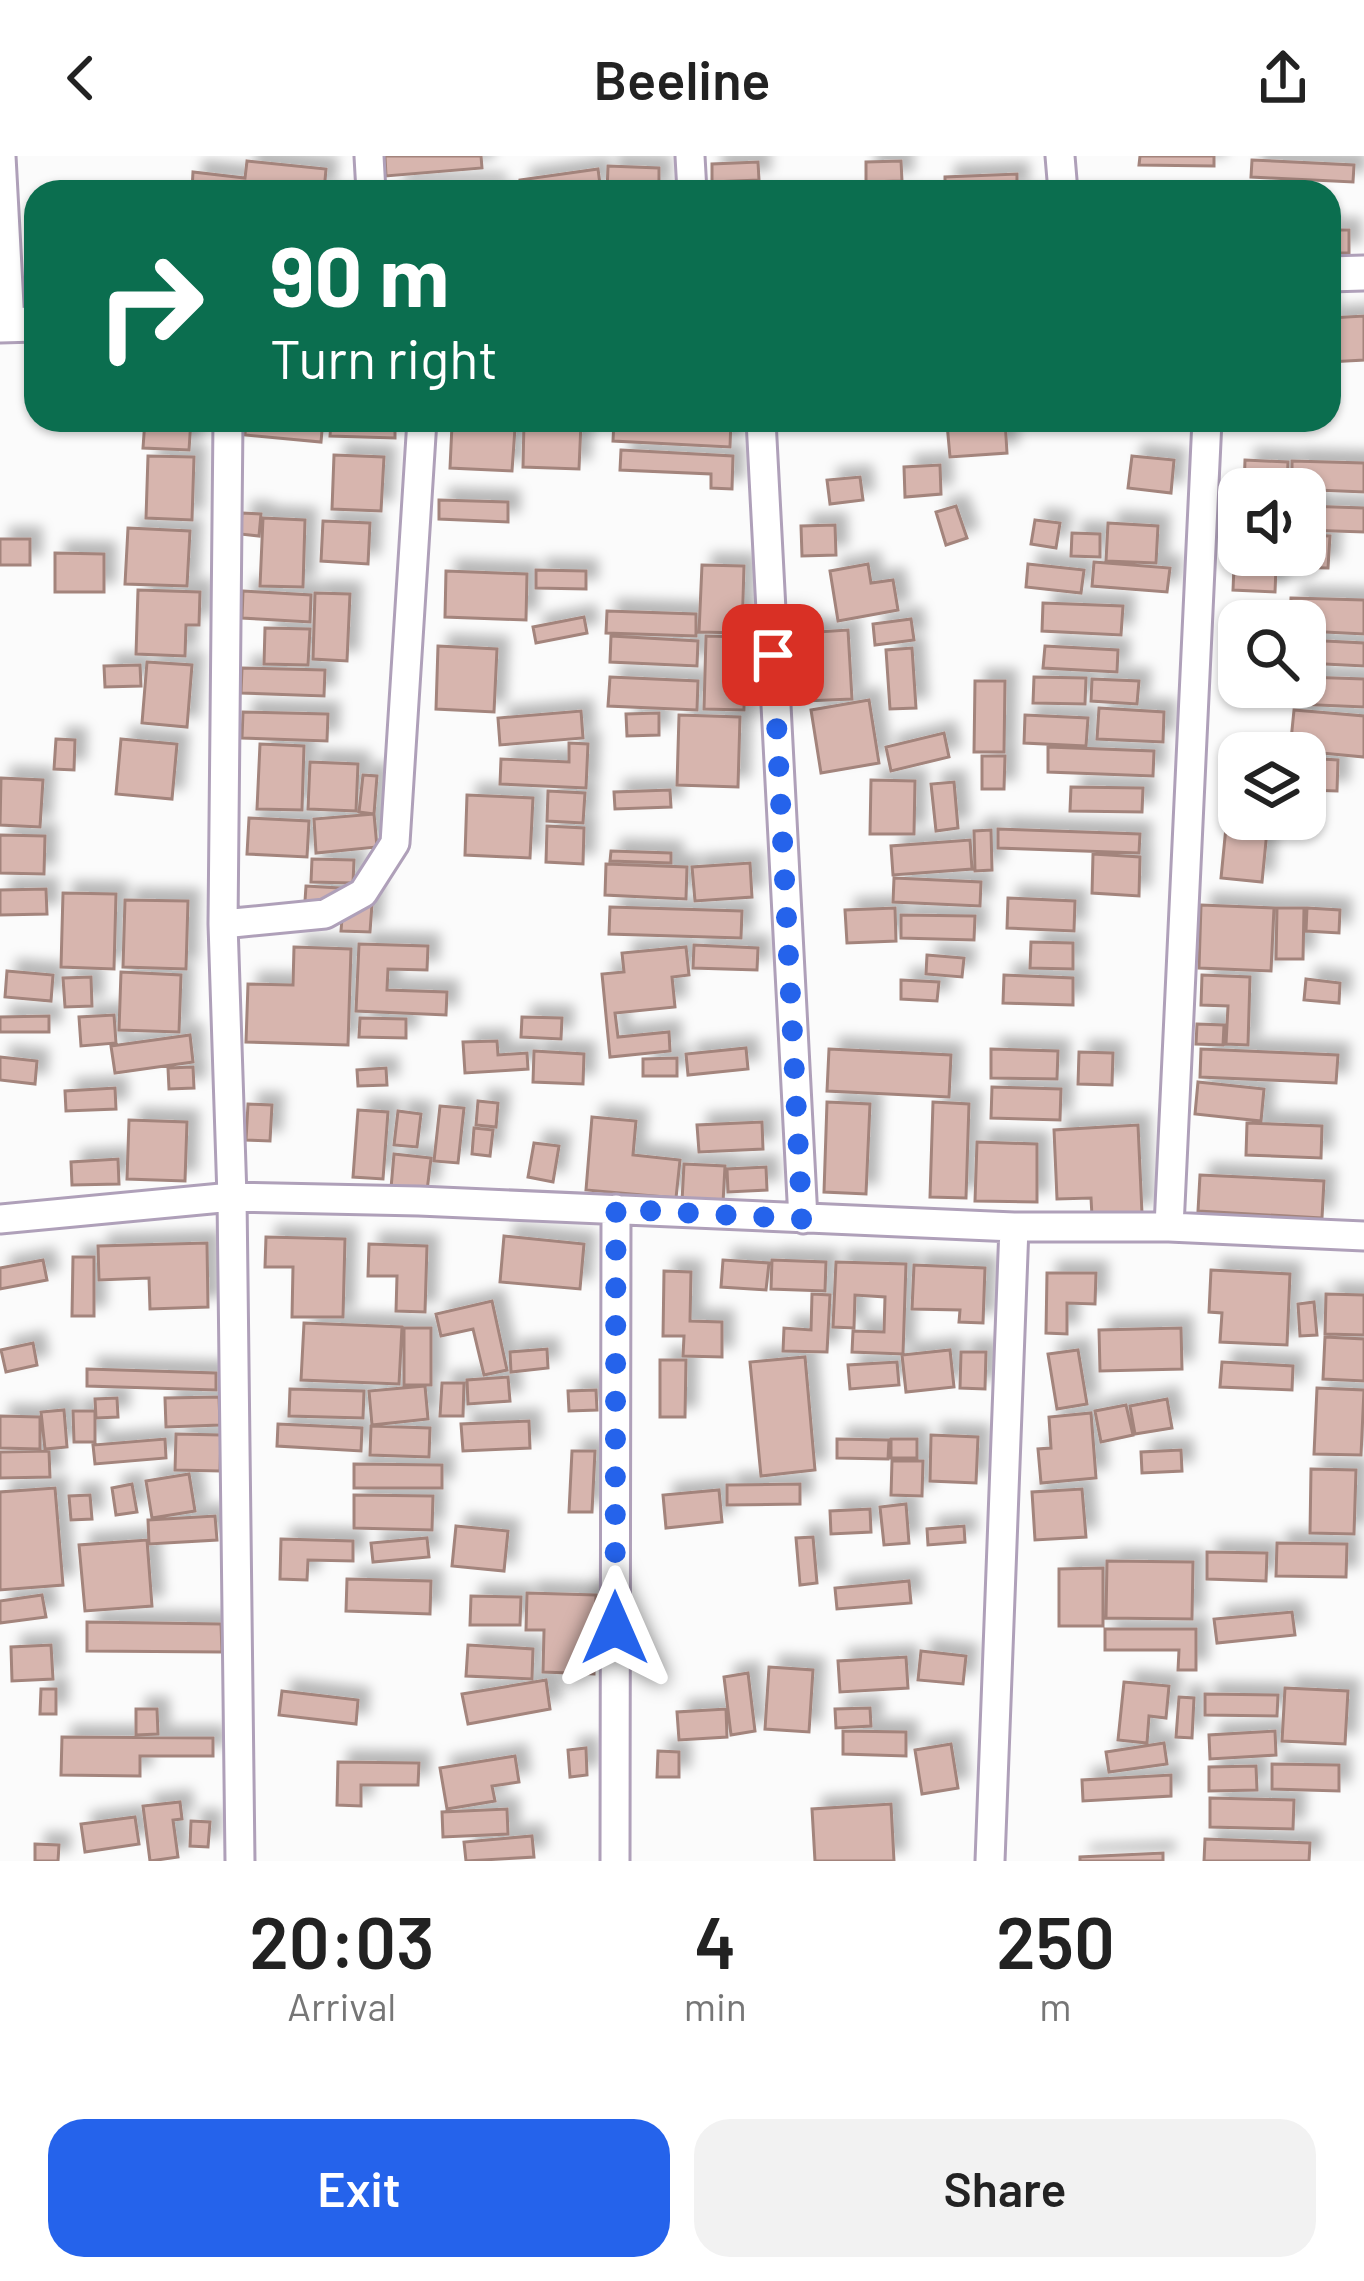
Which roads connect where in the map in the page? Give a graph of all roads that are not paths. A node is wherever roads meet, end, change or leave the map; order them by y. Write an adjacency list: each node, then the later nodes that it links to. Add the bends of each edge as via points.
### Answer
1 (1, 156): 2 (street)
2 (15, 324)
3 (228, 432): 7 (street)
4 (421, 432): 7 (street, via 395,843 363,893 325,914)
5 (762, 432): 11 (street)
6 (1207, 432): 12 (street)
7 (223, 924): 8 (street)
8 (232, 1197): 9 (street); 10 (street); 15 (street)
9 (616, 1209): 11 (street); 16 (street)
10 (0, 1219)
11 (802, 1219): 13 (street)
12 (1169, 1226): 13 (street); 14 (street)
13 (1014, 1227): 17 (street)
14 (1364, 1236)
15 (240, 1861)
16 (615, 1861)
17 (990, 1861)

